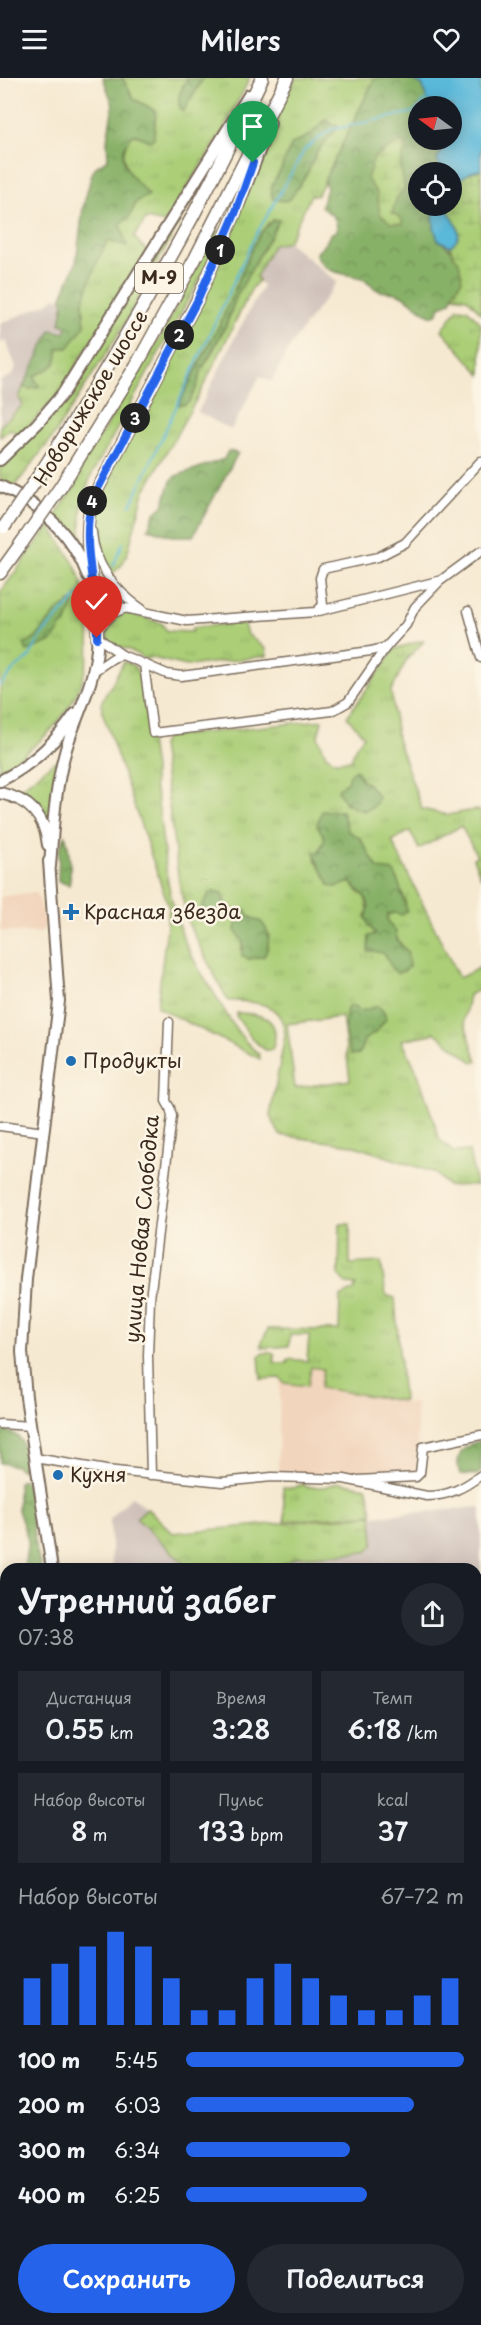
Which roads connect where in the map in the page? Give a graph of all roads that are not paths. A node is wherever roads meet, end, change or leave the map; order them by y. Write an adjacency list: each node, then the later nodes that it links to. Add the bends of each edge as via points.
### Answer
1 (261, 78): 3 (main road, М-9, via 64,392); 7 (highway, Новорижское шоссе / М-9, bridge, via 238,129 126,338)
2 (287, 78): 6 (main road, М-9, via 205,284); 9 (highway, Новорижское шоссе / М-9, bridge, via 142,357 62,485)
3 (0, 460)
4 (481, 461): 13 (street, via 396,549 323,569)
5 (0, 486): 11 (main road, М-9, via 33,504 60,529)
6 (96, 489): 11 (main road, М-9, via 87,523); 15 (street, via 92,523 96,554 121,592)
7 (2, 530)
8 (481, 551): 10 (street)
9 (0, 573)
10 (440, 581): 13 (street); 17 (street)
11 (93, 590): 12 (street, via 114,606); 16 (main road, М-9)
12 (129, 608): 15 (street); 16 (street, via 114,613)
13 (320, 610): 15 (street, via 187,621)
14 (468, 611): 19 (street)
15 (147, 612)
16 (97, 634): 18 (street); 21 (main road, М-9)
17 (386, 646): 20 (street, via 182,676); 20 (street, via 348,702 332,711 153,733)
18 (122, 655): 20 (street); 21 (street)
19 (481, 658)
20 (144, 664)
21 (94, 671): 22 (main road, М-9)
22 (88, 693): 23 (main road, М-9, via 58,736 27,765); 25 (main road, М-9, via 60,775)
23 (0, 781)
24 (0, 793): 25 (main road, via 20,799 42,820)
25 (50, 866): 28 (main road, via 59,1001)
26 (169, 1022): 33 (street, улица Новая Слободка, via 166,1101 171,1116 148,1325)
27 (0, 1126): 28 (street)
28 (44, 1132): 30 (main road, via 22,1335)
29 (0, 1424): 30 (street)
30 (30, 1426): 32 (main road)
31 (481, 1435): 35 (street, via 423,1447 416,1477)
32 (35, 1458): 33 (street); 36 (main road)
33 (151, 1475): 35 (street, via 228,1483 272,1477)
34 (481, 1475): 35 (street, via 440,1496 411,1494)
35 (355, 1480)
36 (51, 1563)

